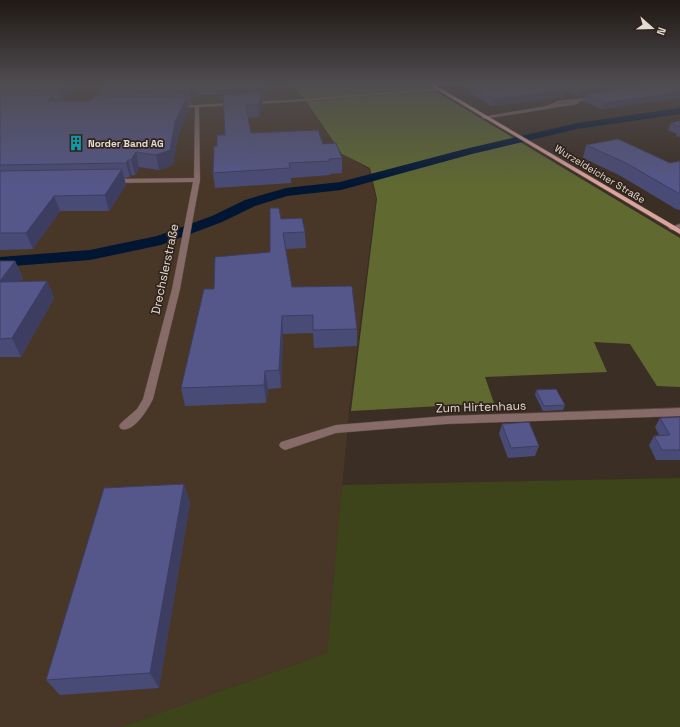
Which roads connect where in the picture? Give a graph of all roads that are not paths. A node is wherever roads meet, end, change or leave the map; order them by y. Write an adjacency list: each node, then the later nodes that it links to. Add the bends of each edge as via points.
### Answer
1 (197, 117): 3 (street, Drechslerstraße)
2 (484, 117): 6 (main road, Wurzeldeicher Straße)
3 (197, 180): 4 (street); 9 (street, Drechslerstraße, via 176,289 148,399 141,412)
4 (102, 182)
5 (680, 226): 6 (street)
6 (672, 228): 7 (main road, Wurzeldeicher Straße)
7 (680, 232)
8 (680, 412): 10 (street, Zum Hirtenhaus, via 446,420 336,430)
9 (125, 426)
10 (285, 445)

